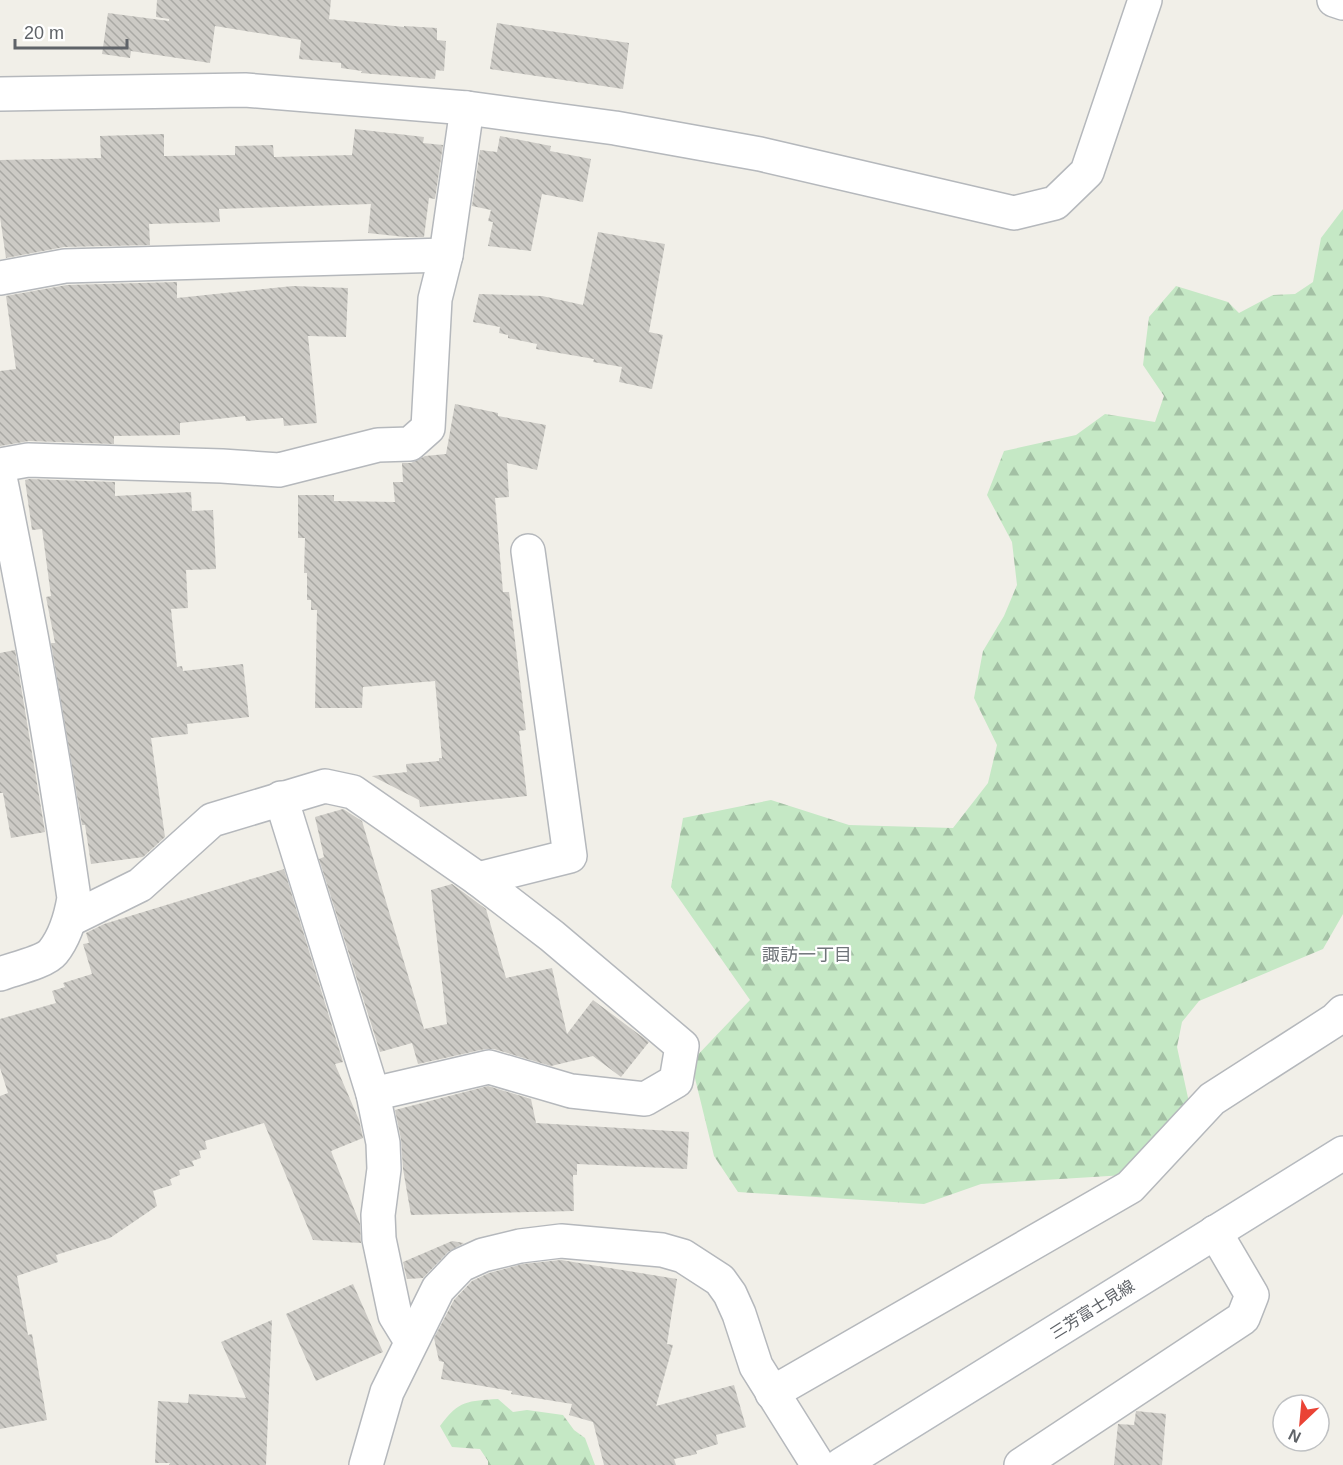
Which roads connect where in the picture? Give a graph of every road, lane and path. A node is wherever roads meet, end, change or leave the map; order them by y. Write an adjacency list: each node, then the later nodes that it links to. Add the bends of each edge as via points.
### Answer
1 (1145, 0): 5 (street, via 1087,172 1055,203 1014,213 760,154 615,128)
2 (1334, 0): 3 (street)
3 (1343, 3)
4 (0, 94): 5 (street, via 245,90)
5 (467, 108): 6 (street)
6 (446, 255): 7 (street, via 65,266); 8 (street, via 435,299 428,428 410,444 378,445 279,470 28,460)
7 (0, 278)
8 (0, 465)
9 (0, 477): 13 (street, via 56,773 74,898)
10 (528, 551): 12 (street, via 570,856)
11 (281, 798): 12 (street, via 325,786 353,792); 13 (street, via 212,820 140,885); 16 (street)
12 (478, 879): 16 (street, via 682,1046 676,1081 645,1099 571,1091 489,1067)
13 (70, 919): 14 (street, via 53,952)
14 (0, 974)
15 (1343, 1012): 20 (street, via 1212,1099 1130,1187)
16 (373, 1094): 19 (street, via 383,1143 379,1239 395,1315)
17 (1343, 1153): 18 (street, 三芳富士見線)
18 (1215, 1232): 23 (street, 三芳富士見線); 24 (street, via 1252,1295 1243,1318)
19 (411, 1341): 20 (street, via 438,1289 461,1265 483,1255 561,1242 662,1250 683,1256 720,1280 739,1314 756,1366); 21 (street, via 387,1392)
20 (779, 1404): 22 (street)
21 (366, 1465)
22 (818, 1465)
23 (841, 1465)
24 (1021, 1465)

